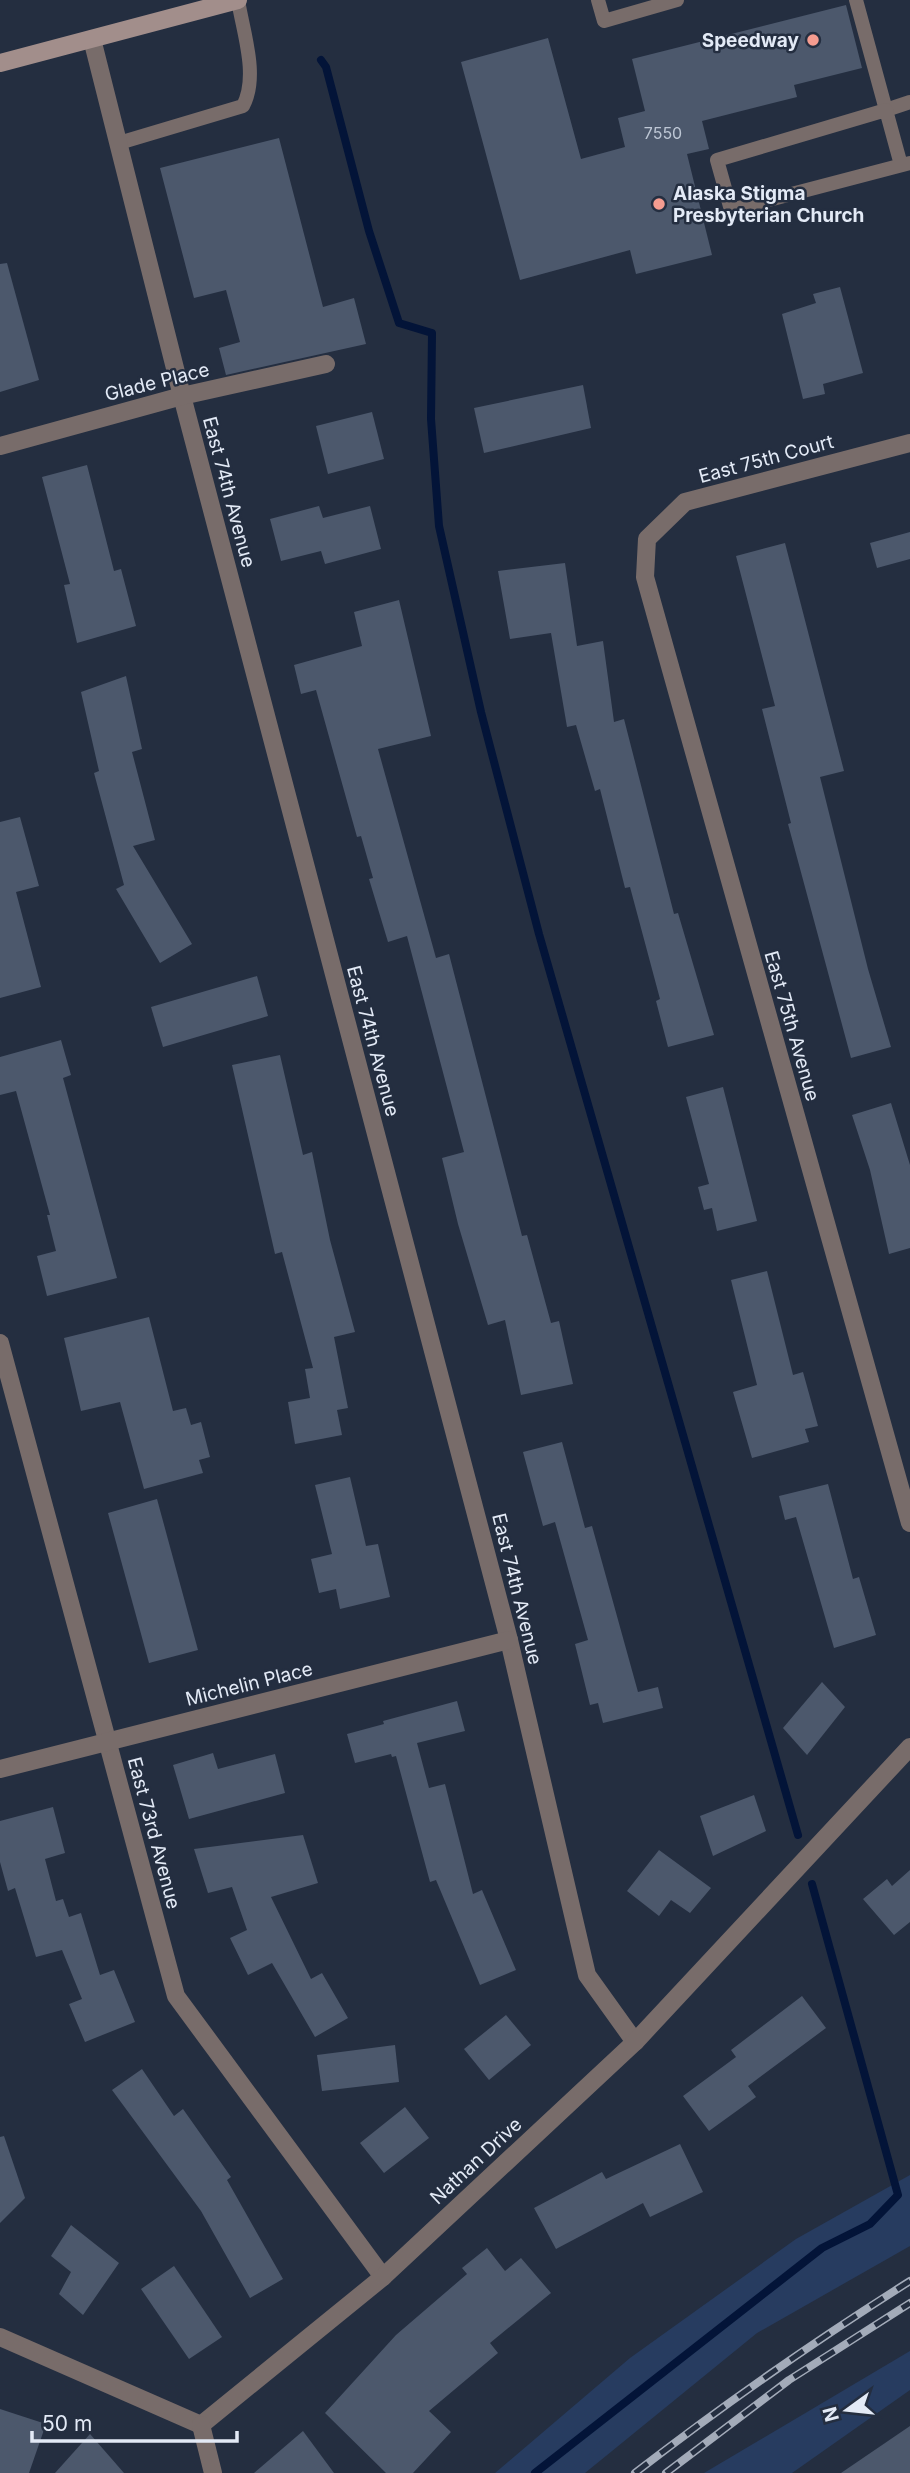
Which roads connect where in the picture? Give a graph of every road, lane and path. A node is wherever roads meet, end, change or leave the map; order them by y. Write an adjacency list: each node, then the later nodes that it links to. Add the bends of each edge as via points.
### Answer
1 (238, 0): 5 (main road); 10 (lane, via 251,76 250,94 243,106)
2 (598, 0): 3 (lane, via 604,21)
3 (677, 0)
4 (856, 0): 9 (lane)
5 (196, 5): 6 (main road)
6 (92, 39): 7 (main road); 10 (street, East 74th Avenue)
7 (0, 63)
8 (910, 102): 9 (lane)
9 (886, 110): 11 (lane); 11 (lane, via 717,160 730,210)
10 (119, 143): 13 (street, East 74th Avenue)
11 (905, 164)
12 (326, 363): 13 (street, Glade Place)
13 (182, 396): 15 (street, Glade Place); 19 (street, East 74th Avenue)
14 (910, 443): 16 (street, East 75th Court, via 685,502)
15 (0, 446)
16 (647, 539): 18 (street, East 75th Avenue, via 645,577)
17 (0, 1343): 20 (street, East 73rd Avenue)
18 (910, 1523)
19 (509, 1640): 20 (street, Michelin Place); 23 (street, East 74th Avenue, via 587,1975)
20 (107, 1741): 22 (street, Michelin Place); 24 (street, East 73rd Avenue, via 176,1996)
21 (910, 1747): 23 (street, Nathan Drive)
22 (0, 1769)
23 (635, 2042): 24 (street, Nathan Drive)
24 (383, 2277): 26 (street, Nathan Drive)
25 (0, 2337): 26 (street)
26 (201, 2425): 27 (street)
27 (214, 2473)

